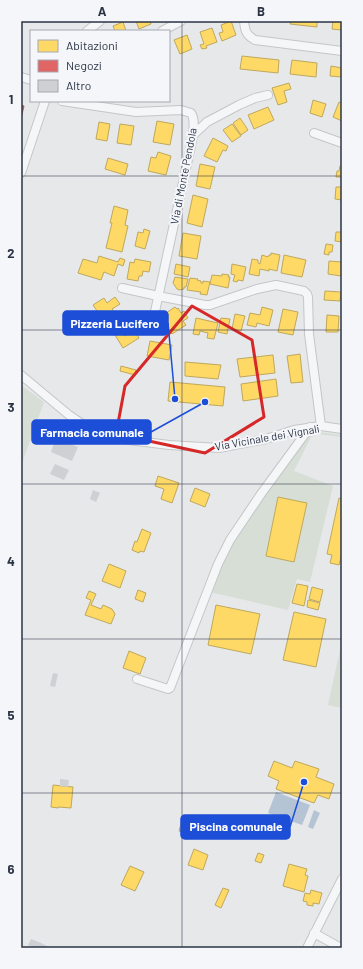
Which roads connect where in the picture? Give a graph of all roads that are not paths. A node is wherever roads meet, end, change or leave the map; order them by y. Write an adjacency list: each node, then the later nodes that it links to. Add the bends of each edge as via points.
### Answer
1 (100, 21): 5 (street)
2 (164, 21): 6 (street)
3 (181, 21): 6 (street)
4 (244, 21): 7 (street, via 246,33 255,40)
5 (88, 30)
6 (165, 30)
7 (342, 51)
8 (268, 95): 12 (street, via 239,105 207,122)
9 (45, 102): 14 (street)
10 (69, 102): 12 (street, Via di Monte Pendola, via 136,112 187,111 193,116)
11 (314, 133): 13 (street)
12 (193, 135): 16 (street, Via di Monte Pendola)
13 (342, 143)
14 (21, 173)
15 (122, 288): 16 (street)
16 (158, 296): 17 (street, Via di Monte Pendola); 19 (street, via 210,305 276,285 304,291 308,297 309,334)
17 (151, 330)
18 (21, 375): 20 (street, Via Vicinale dei Vignali, via 88,428 107,436 129,440 219,448)
19 (321, 426): 20 (street, Via Vicinale dei Vignali); 21 (street, Via Vicinale dei Vignali)
20 (310, 427): 22 (street, via 230,540 218,564 170,688)
21 (342, 429)
22 (137, 679)
23 (342, 879): 24 (street)
24 (314, 933): 25 (street); 26 (street)
25 (307, 948)
26 (341, 948)

